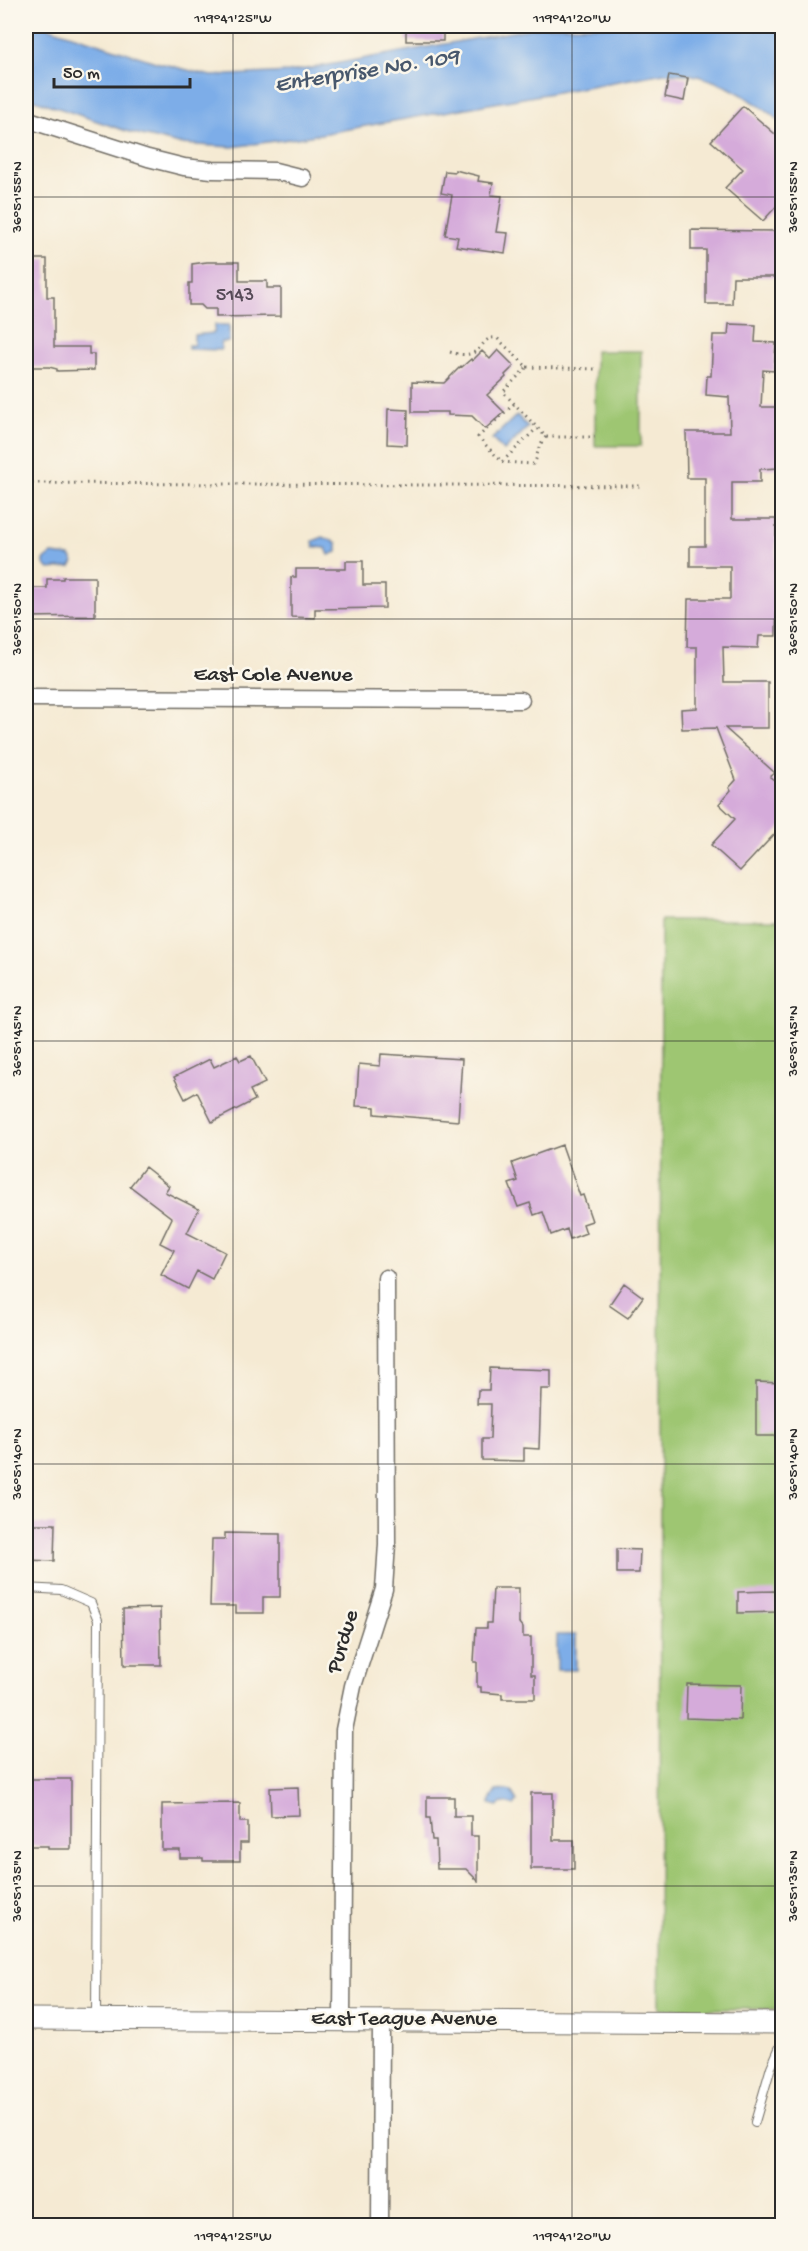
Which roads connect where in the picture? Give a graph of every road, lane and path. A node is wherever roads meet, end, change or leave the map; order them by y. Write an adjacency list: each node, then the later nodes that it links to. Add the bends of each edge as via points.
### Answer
1 (26, 119): 2 (street, via 184,167 275,171)
2 (303, 178)
3 (450, 352): 4 (path, via 467,356 495,337)
4 (527, 367): 5 (path); 6 (path, via 503,392)
5 (595, 369)
6 (514, 404): 7 (path); 10 (path, via 478,437)
7 (537, 428): 8 (path); 10 (path)
8 (546, 437): 9 (path); 10 (path, via 537,448 533,464)
9 (595, 437)
10 (502, 462)
11 (26, 483): 12 (path)
12 (641, 486)
13 (26, 698): 14 (street, East Cole Avenue)
14 (521, 700)
15 (386, 1278): 19 (street, Purdue, via 386,1565 384,1589 344,1730)
16 (26, 1588): 18 (lane, via 61,1590 91,1603 98,1620)
17 (26, 2019): 18 (street, East Teague Avenue)
18 (96, 2019): 19 (street, East Teague Avenue)
19 (342, 2019): 20 (street, East Teague Avenue)
20 (381, 2019): 21 (street, East Teague Avenue); 24 (street)
21 (783, 2023)
22 (783, 2042): 23 (lane, via 771,2067)
23 (755, 2122)
24 (381, 2226)

